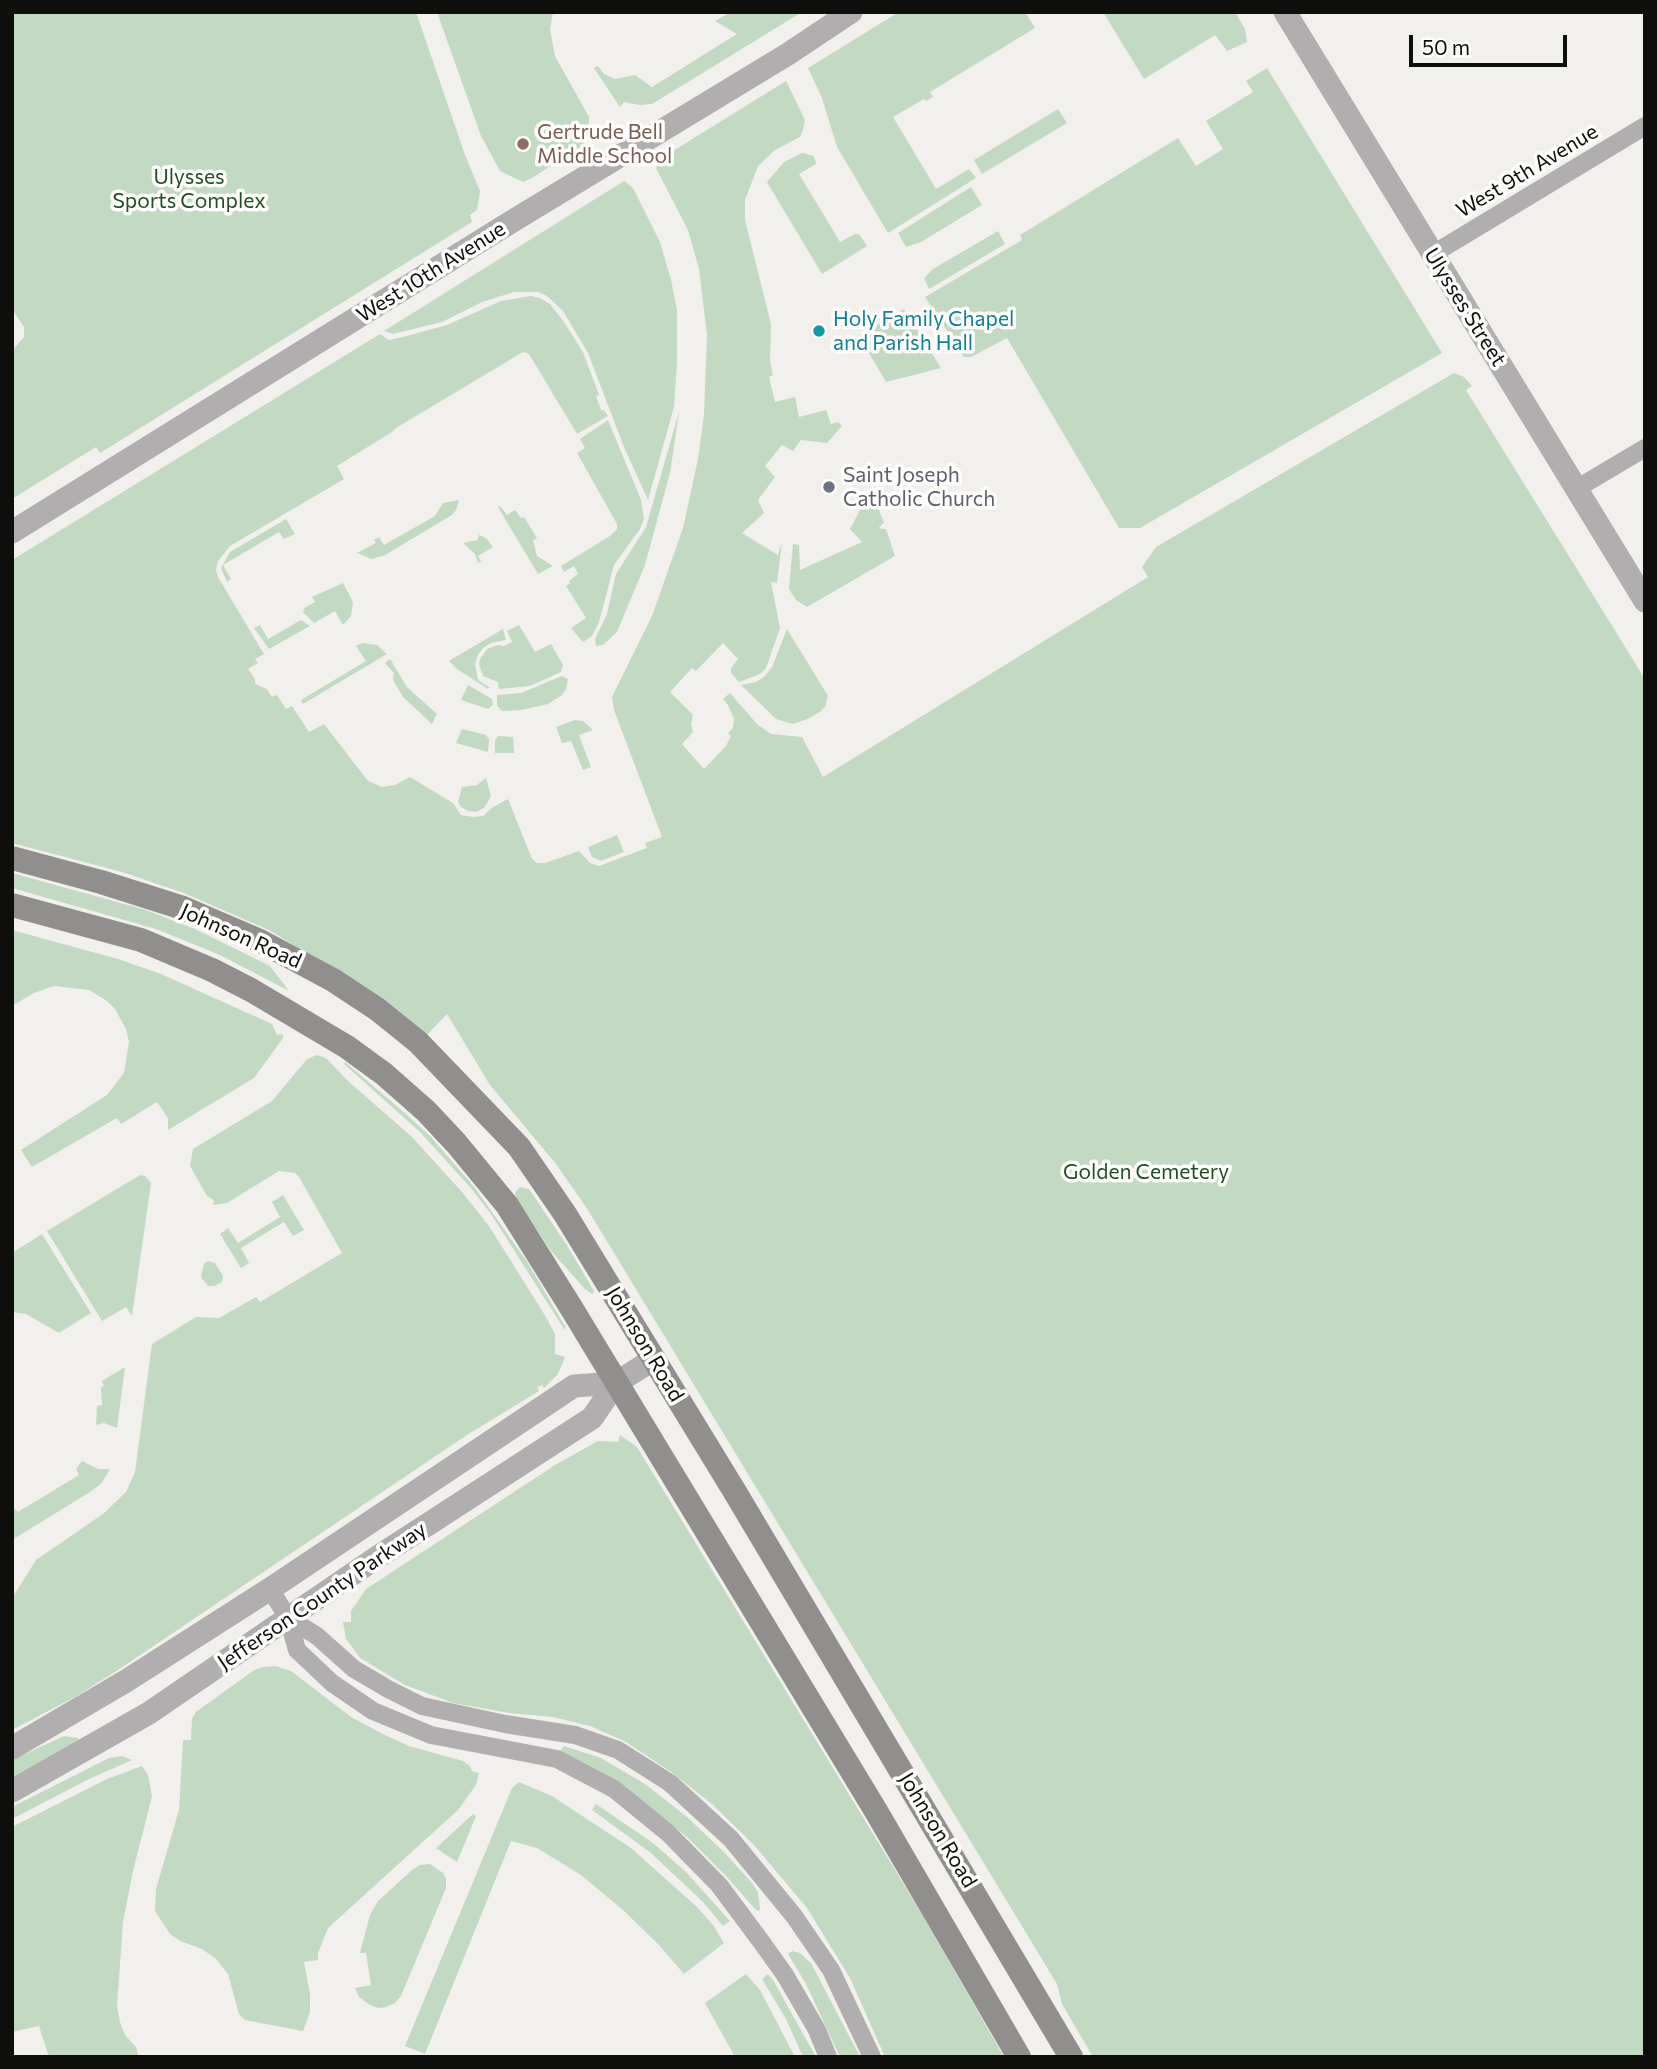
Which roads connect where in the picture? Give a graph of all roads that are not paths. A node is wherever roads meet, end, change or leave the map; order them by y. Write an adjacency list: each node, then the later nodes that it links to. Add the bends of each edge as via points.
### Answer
1 (851, 12): 7 (street, West 10th Avenue)
2 (1285, 12): 4 (street, Ulysses Street)
3 (1645, 126): 4 (street, West 9th Avenue)
4 (1433, 254): 6 (street, Ulysses Street)
5 (1645, 448): 6 (street)
6 (1576, 489): 8 (street, Ulysses Street)
7 (12, 532)
8 (1645, 601)
9 (12, 858): 11 (main road, Johnson Road, via 146,895 222,923 297,960 377,1009 427,1050 519,1147)
10 (12, 905): 12 (main road, Johnson Road, via 141,940 212,970 311,1024 384,1074 426,1111 507,1205)
11 (654, 1359): 12 (street, Jefferson County Parkway); 22 (main road, Johnson Road)
12 (616, 1383): 13 (street, Jefferson County Parkway, via 574,1386); 14 (street, Jefferson County Parkway, via 592,1418); 21 (main road, Johnson Road, via 876,1811)
13 (270, 1589): 14 (street); 16 (street, Jefferson County Parkway)
14 (288, 1618): 15 (street, via 354,1669 422,1706); 17 (street, via 303,1657 373,1711 431,1735); 18 (street, Jefferson County Parkway, via 149,1713)
15 (517, 1726): 17 (street); 20 (street, via 575,1735 618,1750 670,1783 731,1839 831,1970)
16 (12, 1748)
17 (510, 1750): 19 (street, via 557,1759 614,1789 668,1833 719,1885 760,1940 810,2019)
18 (12, 1791)
19 (828, 2057)
20 (872, 2057)
21 (1019, 2057)
22 (1071, 2057)

